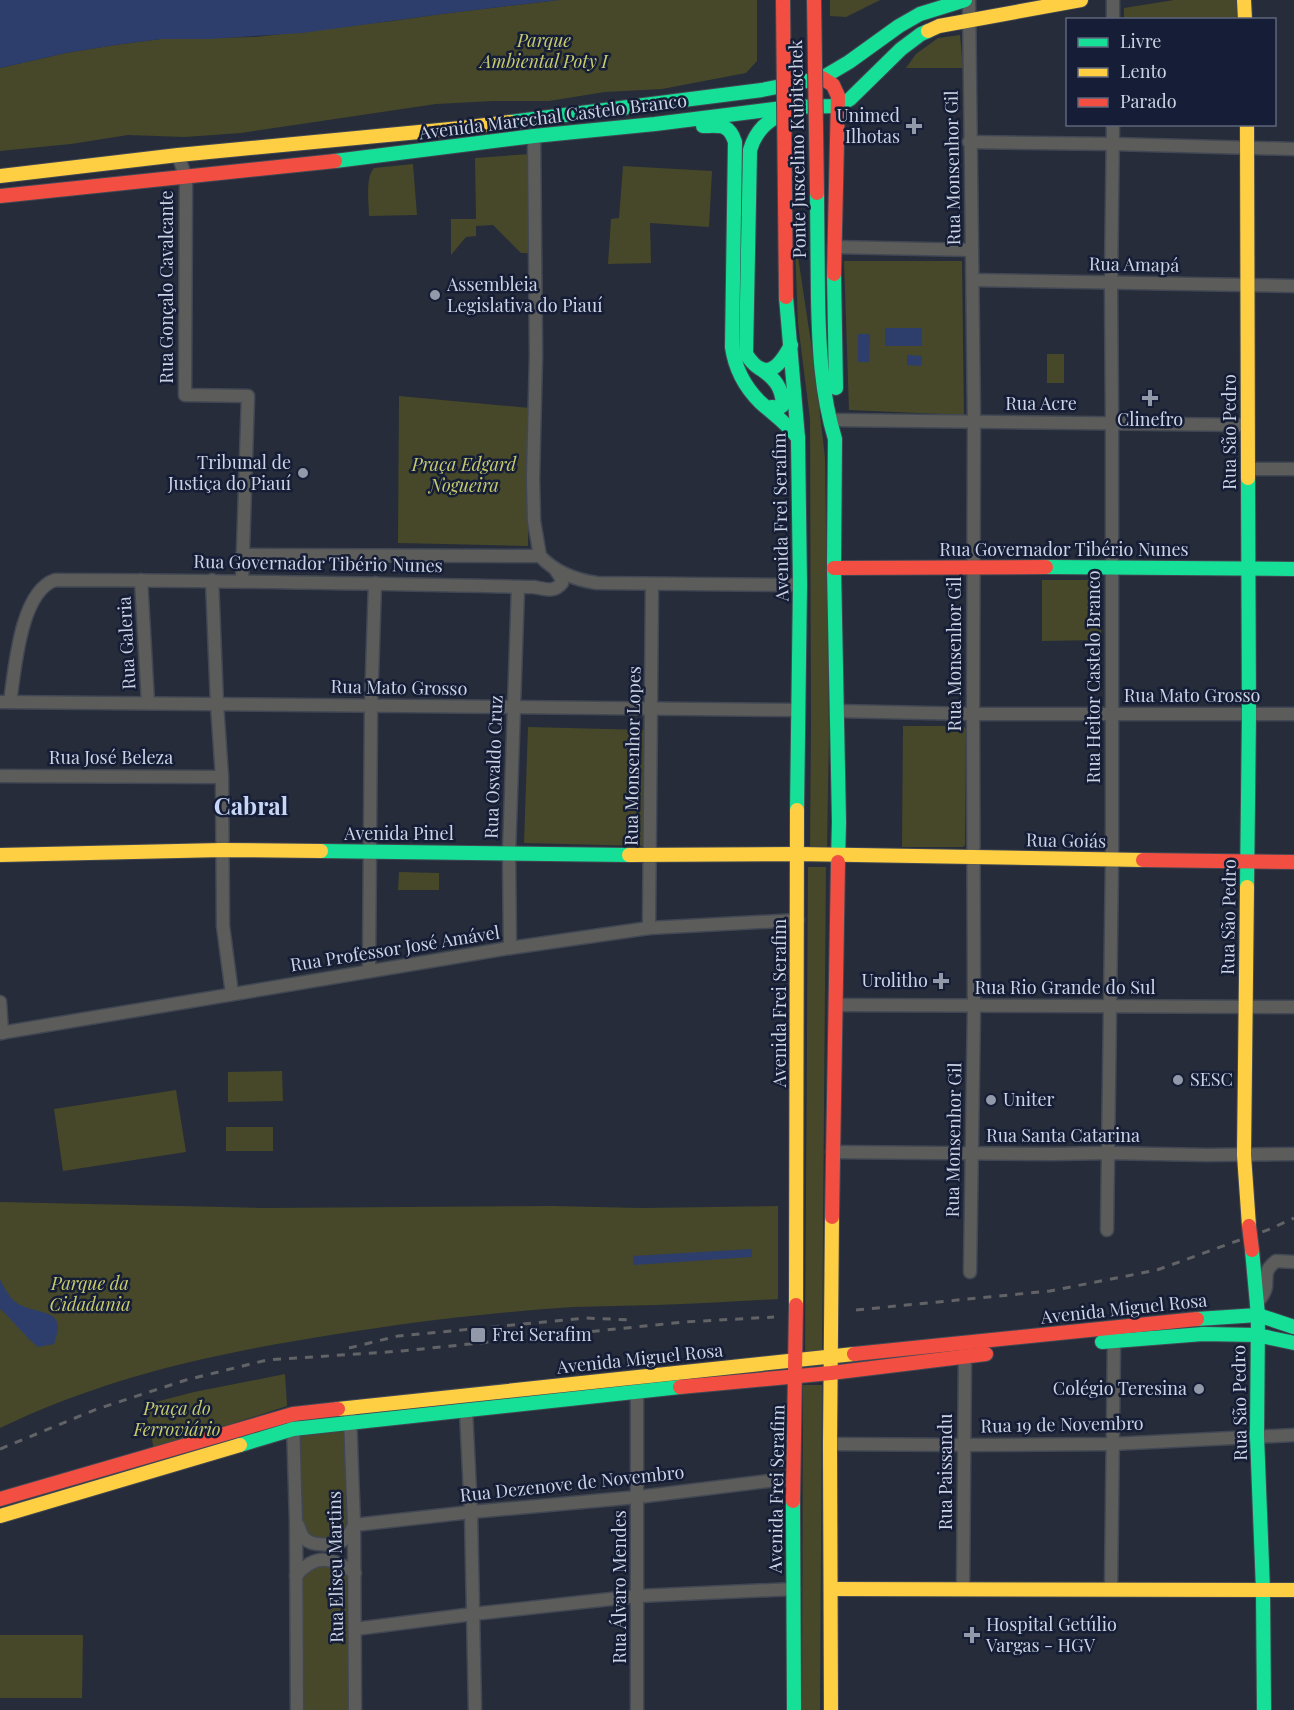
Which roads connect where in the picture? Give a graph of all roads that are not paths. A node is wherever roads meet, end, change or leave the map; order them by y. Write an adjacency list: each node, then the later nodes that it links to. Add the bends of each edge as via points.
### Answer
1 (783, 0): 40 (main road, Ponte Juscelino Kubitschek, bridge)
2 (803, 0): 26 (main road, Ponte Juscelino Kubitschek)
3 (814, 0): 41 (main road, Ponte Juscelino Kubitschek, bridge)
4 (967, 0): 10 (street, Rua Monsenhor Gil); 11 (main road, Avenida Marechal Castelo Branco, via 920,14)
5 (1081, 0): 10 (main road)
6 (1113, 0): 8 (street)
7 (1244, 0): 9 (main road)
8 (1113, 18)
9 (1245, 18)
10 (969, 19): 12 (main road, via 921,34); 20 (street, Rua Monsenhor Gil)
11 (822, 78): 12 (main road, via 835,88); 17 (main road, Avenida Marechal Castelo Branco, via 762,90)
12 (838, 106): 13 (main road, Avenida Marechal Castelo Branco); 34 (main road)
13 (791, 107): 14 (main road, Avenida Marechal Castelo Branco); 29 (main road, via 753,136)
14 (655, 124): 19 (main road, Avenida Marechal Castelo Branco); 28 (main road, via 727,127 735,142)
15 (1113, 126): 21 (street, Rua Heitor Castelo Branco)
16 (1247, 126): 24 (main road, Rua São Pedro)
17 (461, 128): 18 (main road, Avenida Marechal Castelo Branco); 22 (main road)
18 (441, 130): 23 (main road); 27 (main road, Avenida Marechal Castelo Branco)
19 (534, 136): 22 (main road, Avenida Marechal Castelo Branco); 55 (street, via 533,478)
20 (969, 142): 21 (street); 35 (street, Rua Monsenhor Gil)
21 (1113, 144): 24 (street); 37 (street, Rua Heitor Castelo Branco)
22 (464, 146): 23 (main road, Avenida Marechal Castelo Branco)
23 (443, 148): 31 (main road, Avenida Marechal Castelo Branco)
24 (1247, 148): 25 (street); 38 (main road, Rua São Pedro)
25 (1294, 149)
26 (803, 152)
27 (178, 155): 30 (main road, Avenida Marechal Castelo Branco); 31 (street, Rua Gonçalo Cavalcante)
28 (735, 170): 29 (main road); 45 (main road, via 732,347 736,368)
29 (750, 171): 43 (main road, via 746,354)
30 (0, 176)
31 (186, 178): 32 (main road, Avenida Marechal Castelo Branco); 54 (street, Rua Gonçalo Cavalcante, via 185,396 248,396)
32 (0, 196)
33 (804, 198): 41 (main road, Ponte Juscelino Kubitschek)
34 (834, 248): 35 (street); 46 (main road)
35 (972, 250): 36 (street, Rua Monsenhor Gil)
36 (973, 280): 37 (street, Rua Amapá); 47 (street, Rua Monsenhor Gil)
37 (1111, 283): 38 (street, Rua Amapá); 48 (street, Rua Heitor Castelo Branco)
38 (1249, 285): 39 (street, Rua Amapá); 49 (main road, Rua São Pedro)
39 (1294, 286)
40 (786, 297): 42 (main road, Avenida Frei Serafim)
41 (813, 298): 51 (main road, via 828,419)
42 (791, 345): 43 (main road, via 777,368); 44 (main road, via 786,367); 50 (main road, Avenida Frei Serafim)
43 (761, 369): 44 (main road)
44 (777, 380): 45 (main road); 45 (main road, via 782,407)
45 (757, 399): 50 (main road, via 784,420)
46 (836, 420): 47 (street, Rua Acre); 51 (main road)
47 (974, 422): 48 (street, Rua Acre); 56 (street, Rua Monsenhor Gil)
48 (1112, 422): 49 (street, Rua Acre); 58 (street, Rua Heitor Castelo Branco)
49 (1247, 425): 52 (main road, Rua São Pedro)
50 (798, 438): 67 (main road, Avenida Frei Serafim)
51 (835, 439): 57 (main road)
52 (1248, 469): 53 (street); 60 (main road, Rua São Pedro)
53 (1294, 469)
54 (242, 555): 55 (street, Rua Governador Tibério Nunes); 64 (street)
55 (540, 556): 59 (street)
56 (973, 566): 57 (main road, Rua Governador Tibério Nunes); 58 (main road, Rua Governador Tibério Nunes); 78 (street, Rua Monsenhor Gil)
57 (834, 568): 76 (main road)
58 (1112, 568): 60 (main road, Rua Governador Tibério Nunes); 77 (street, Rua Heitor Castelo Branco)
59 (555, 569): 66 (street, via 589,582); 68 (street, Rua Governador Tibério Nunes, via 562,583 552,591)
60 (1249, 569): 61 (main road, Rua Governador Tibério Nunes); 79 (main road, Rua São Pedro)
61 (1294, 569)
62 (141, 580): 63 (street, Rua Governador Tibério Nunes); 69 (street, Rua Governador Tibério Nunes, via 47,583 22,627); 70 (street, Rua Galeria)
63 (212, 580): 64 (street, Rua Governador Tibério Nunes); 71 (street)
64 (242, 581): 65 (street, Rua Governador Tibério Nunes)
65 (375, 583): 68 (street, Rua Governador Tibério Nunes); 72 (street)
66 (652, 584): 67 (street); 74 (street, Rua Monsenhor Lopes)
67 (800, 585): 75 (main road, Avenida Frei Serafim)
68 (518, 587): 73 (street, Rua Osvaldo Cruz)
69 (5, 702): 70 (street, Rua Mato Grosso)
70 (148, 703): 71 (street, Rua Mato Grosso)
71 (217, 704): 72 (street, Rua Mato Grosso); 82 (street)
72 (371, 706): 73 (street, Rua Mato Grosso); 84 (street)
73 (513, 707): 74 (street, Rua Mato Grosso); 85 (street, Rua Osvaldo Cruz)
74 (652, 710): 75 (street, Rua Mato Grosso); 89 (street, Rua Monsenhor Lopes)
75 (798, 710): 86 (main road, Avenida Frei Serafim)
76 (838, 711): 78 (street, Rua Mato Grosso); 87 (main road)
77 (1112, 713): 78 (street, Rua Mato Grosso); 79 (street, Rua Mato Grosso); 91 (street, Rua Heitor Castelo Branco)
78 (973, 714): 90 (street, Rua Monsenhor Gil)
79 (1249, 714): 80 (street, Rua Mato Grosso); 92 (main road, Rua São Pedro)
80 (1294, 714)
81 (0, 776): 82 (street, Rua José Beleza)
82 (222, 777): 83 (street)
83 (222, 850): 84 (main road, Avenida Pinel); 88 (main road, Avenida Pinel); 98 (street, via 223,926)
84 (370, 853): 85 (main road, Avenida Pinel); 97 (street)
85 (509, 853): 89 (main road, Avenida Pinel); 96 (street, Rua Osvaldo Cruz)
86 (797, 854): 87 (main road, Avenida Pinel); 89 (main road, Avenida Pinel); 94 (main road, Avenida Frei Serafim)
87 (838, 854): 90 (main road, Rua Goiás); 100 (main road)
88 (0, 855)
89 (650, 855): 95 (street, Rua Monsenhor Lopes)
90 (973, 858): 91 (main road, Rua Goiás); 101 (street, Rua Monsenhor Gil)
91 (1112, 860): 92 (main road, Rua Goiás); 102 (street, Rua Heitor Castelo Branco)
92 (1248, 861): 93 (main road, Rua Goiás); 103 (main road, Rua São Pedro)
93 (1294, 861)
94 (798, 920): 95 (street, Rua Professor José Amável); 115 (main road, Avenida Frei Serafim)
95 (649, 928): 96 (street, Rua Professor José Amável)
96 (510, 948): 97 (street, Rua Professor José Amável)
97 (369, 971): 98 (street, Rua Professor José Amável)
98 (232, 994): 105 (street, Rua Professor José Amável)
99 (0, 1002): 105 (street)
100 (836, 1005): 101 (street, Rua Rio Grande do Sul); 106 (main road)
101 (974, 1005): 102 (street, Rua Rio Grande do Sul); 107 (street, Rua Monsenhor Gil)
102 (1111, 1006): 103 (street, Rua Rio Grande do Sul); 108 (street, Rua Heitor Castelo Branco)
103 (1245, 1007): 104 (street, Rua Rio Grande do Sul); 110 (main road, Rua São Pedro)
104 (1294, 1007)
105 (1, 1033)
106 (832, 1152): 107 (street, Rua Santa Catarina); 122 (main road)
107 (971, 1153): 108 (street, Rua Santa Catarina); 113 (street, Rua Monsenhor Gil)
108 (1107, 1153): 110 (street, Rua Santa Catarina); 111 (street, Rua Heitor Castelo Branco)
109 (1294, 1154): 110 (street, Rua Santa Catarina)
110 (1244, 1155): 114 (main road, Rua São Pedro, bridge)
111 (1107, 1230)
112 (1294, 1262): 114 (street, via 1276,1261 1270,1266)
113 (970, 1272)
114 (1257, 1310): 116 (main road, Avenida Miguel Rosa); 117 (main road, Rua São Pedro); 122 (main road, Avenida Miguel Rosa)
115 (796, 1317): 124 (main road, Avenida Frei Serafim); 125 (main road, via 781,1347)
116 (1294, 1327)
117 (1257, 1335): 118 (main road, Avenida Miguel Rosa, via 1203,1334); 119 (main road, Avenida Miguel Rosa); 135 (main road, Rua São Pedro)
118 (1114, 1341): 120 (main road, Avenida Miguel Rosa); 137 (street)
119 (1294, 1343)
120 (1091, 1344)
121 (999, 1353): 123 (main road, Avenida Miguel Rosa)
122 (831, 1356): 124 (main road, Avenida Miguel Rosa); 126 (main road)
123 (965, 1357): 126 (main road, Avenida Miguel Rosa); 138 (street, Rua Paissandu)
124 (796, 1360): 125 (main road, Avenida Miguel Rosa); 127 (main road, Avenida Frei Serafim)
125 (752, 1365): 129 (main road, Avenida Miguel Rosa)
126 (831, 1373): 127 (main road, Avenida Miguel Rosa); 136 (main road)
127 (796, 1376): 128 (main road, Avenida Miguel Rosa); 139 (main road, Avenida Frei Serafim)
128 (637, 1391): 130 (main road, Avenida Miguel Rosa); 141 (street, Rua Álvaro Mendes)
129 (349, 1407): 131 (main road, Avenida Miguel Rosa); 132 (street, Rua Eliseu Martins)
130 (466, 1411): 132 (main road, Avenida Miguel Rosa); 144 (street)
131 (293, 1414): 133 (street); 140 (main road, Avenida Miguel Rosa)
132 (351, 1423): 133 (main road, Avenida Miguel Rosa); 147 (street, Rua Eliseu Martins)
133 (293, 1429): 143 (main road, Avenida Miguel Rosa); 146 (street)
134 (1294, 1435): 135 (street, Rua 19 de Novembro)
135 (1257, 1436): 137 (street, Rua 19 de Novembro); 154 (main road, Rua São Pedro)
136 (830, 1444): 138 (street, Rua 19 de Novembro); 152 (main road)
137 (1112, 1444): 138 (street, Rua 19 de Novembro); 153 (street)
138 (964, 1445): 150 (street, Rua Paissandu)
139 (793, 1478): 141 (street, Rua Dezenove de Novembro); 151 (main road, Avenida Frei Serafim)
140 (18, 1494): 142 (main road, Avenida Miguel Rosa); 143 (main road)
141 (638, 1497): 144 (street, Rua Dezenove de Novembro); 156 (street, Rua Álvaro Mendes)
142 (0, 1499)
143 (23, 1509): 145 (main road, Avenida Miguel Rosa)
144 (471, 1512): 147 (street, Rua Dezenove de Novembro); 157 (street)
145 (0, 1516)
146 (296, 1521): 147 (street, via 303,1537 319,1544 342,1541); 149 (street)
147 (354, 1525): 148 (street, Rua Eliseu Martins)
148 (355, 1573): 149 (street, via 328,1559 308,1563); 158 (street, Rua Eliseu Martins)
149 (296, 1576): 159 (street)
150 (963, 1588): 152 (main road); 153 (main road)
151 (794, 1589): 156 (street); 163 (main road, Avenida Frei Serafim)
152 (831, 1589): 164 (main road)
153 (1111, 1589): 154 (main road)
154 (1263, 1590): 155 (main road); 165 (main road, Rua São Pedro)
155 (1294, 1590)
156 (638, 1596): 157 (street); 162 (street, Rua Álvaro Mendes)
157 (473, 1614): 158 (street); 161 (street)
158 (355, 1629): 160 (street, Rua Eliseu Martins)
159 (297, 1710)
160 (355, 1710)
161 (475, 1710)
162 (637, 1710)
163 (794, 1710)
164 (831, 1710)
165 (1264, 1710)

